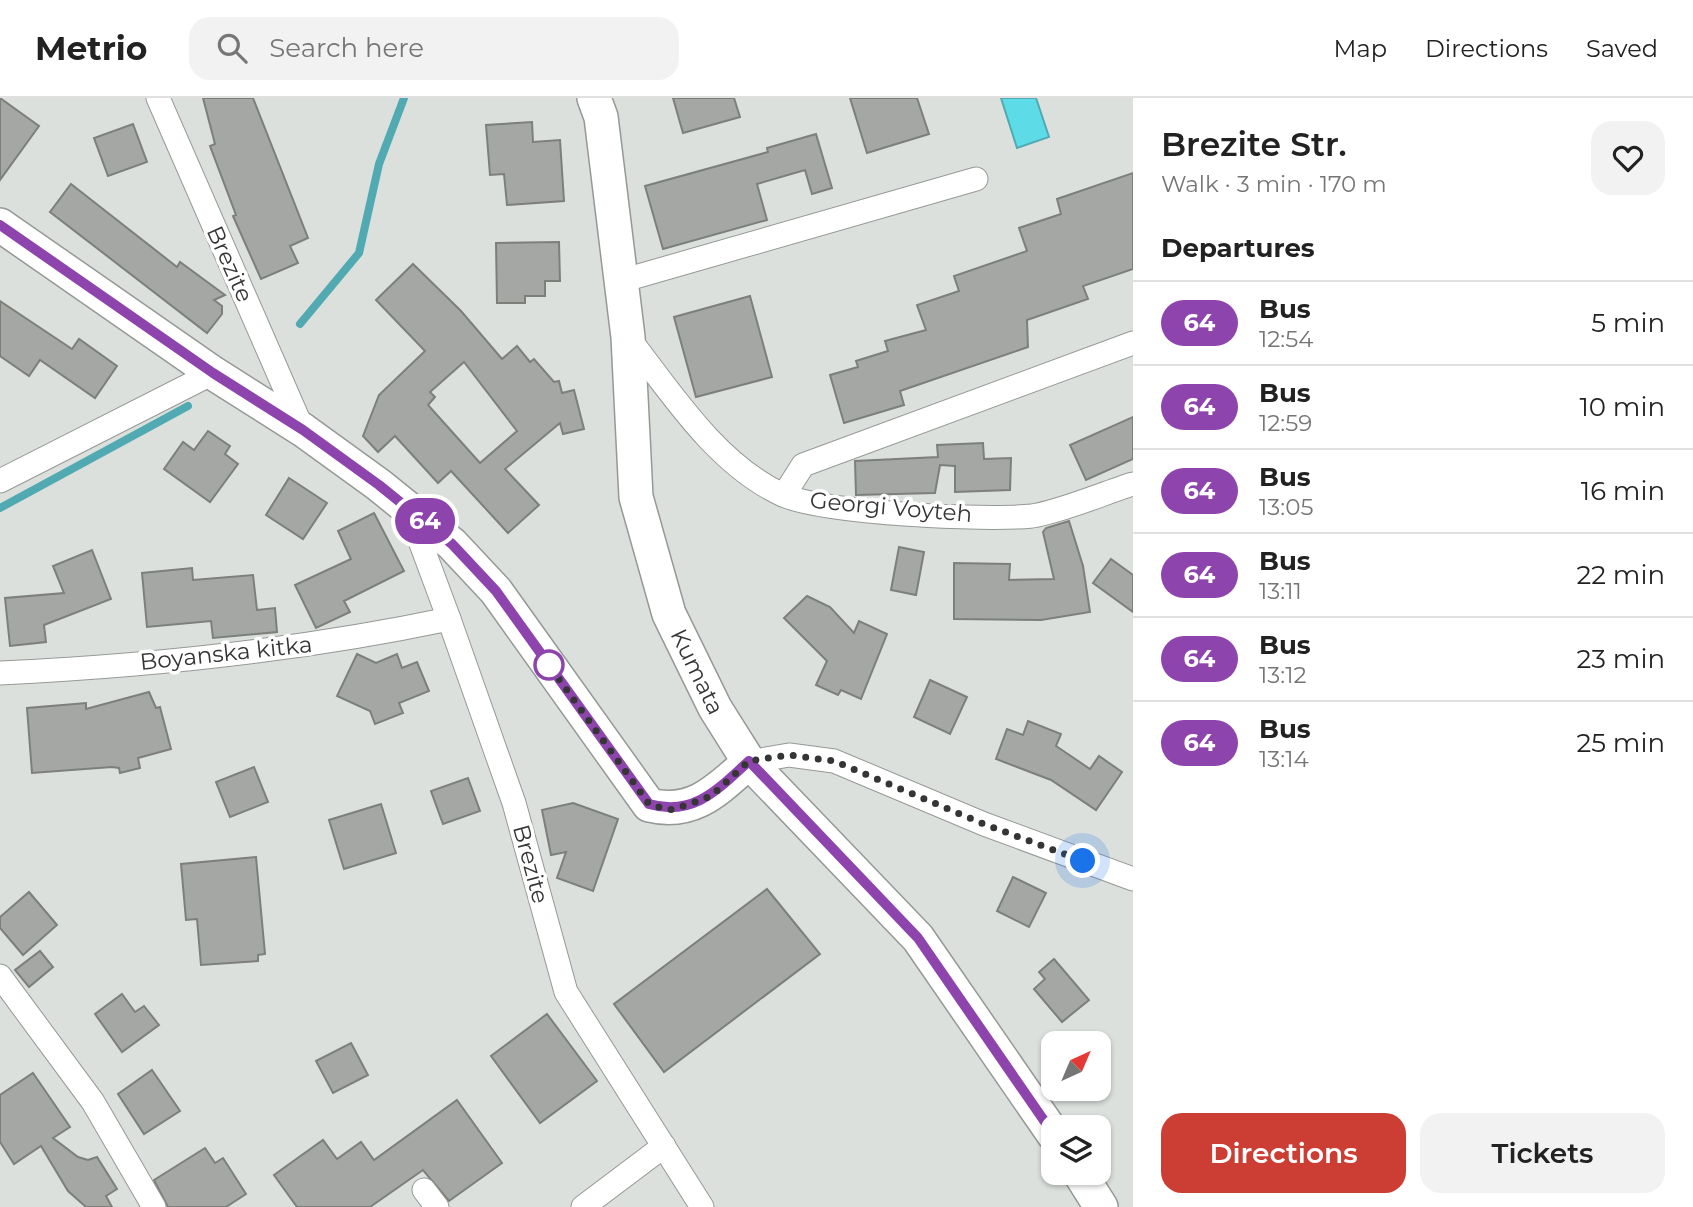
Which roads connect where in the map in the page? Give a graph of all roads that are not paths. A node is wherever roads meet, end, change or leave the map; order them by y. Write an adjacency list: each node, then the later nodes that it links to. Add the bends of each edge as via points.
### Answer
1 (158, 98): 9 (street, Brezite)
2 (594, 98): 5 (main road, Kumata, via 601,117)
3 (976, 179): 5 (street)
4 (0, 225): 8 (main road)
5 (621, 281): 6 (main road, Kumata)
6 (628, 337): 12 (street, Georgi Voyteh, via 701,432 734,462); 16 (main road, Kumata, via 636,497 669,614 715,708)
7 (1133, 343): 12 (street, via 803,465)
8 (213, 373): 9 (main road); 10 (street)
9 (303, 430): 13 (main road)
10 (0, 481)
11 (1133, 484): 12 (street, Georgi Voyteh, via 1033,516 837,507)
12 (784, 495)
13 (398, 500): 14 (street, Brezite, via 420,541); 16 (main road, via 452,544 496,591 649,804 669,810 711,796)
14 (449, 619): 15 (street, Boyanska kitka, via 360,638 79,670); 20 (street, Brezite, via 514,803 566,992)
15 (0, 673)
16 (749, 761): 17 (street, via 789,755 834,761 984,824); 19 (main road, Kumata, via 918,938)
17 (1133, 879)
18 (0, 976): 22 (street, via 93,1102)
19 (1041, 1116)
20 (664, 1146): 23 (street); 24 (street, Brezite)
21 (1087, 1185): 25 (main road)
22 (154, 1207)
23 (583, 1207)
24 (702, 1207)
25 (1101, 1207)

